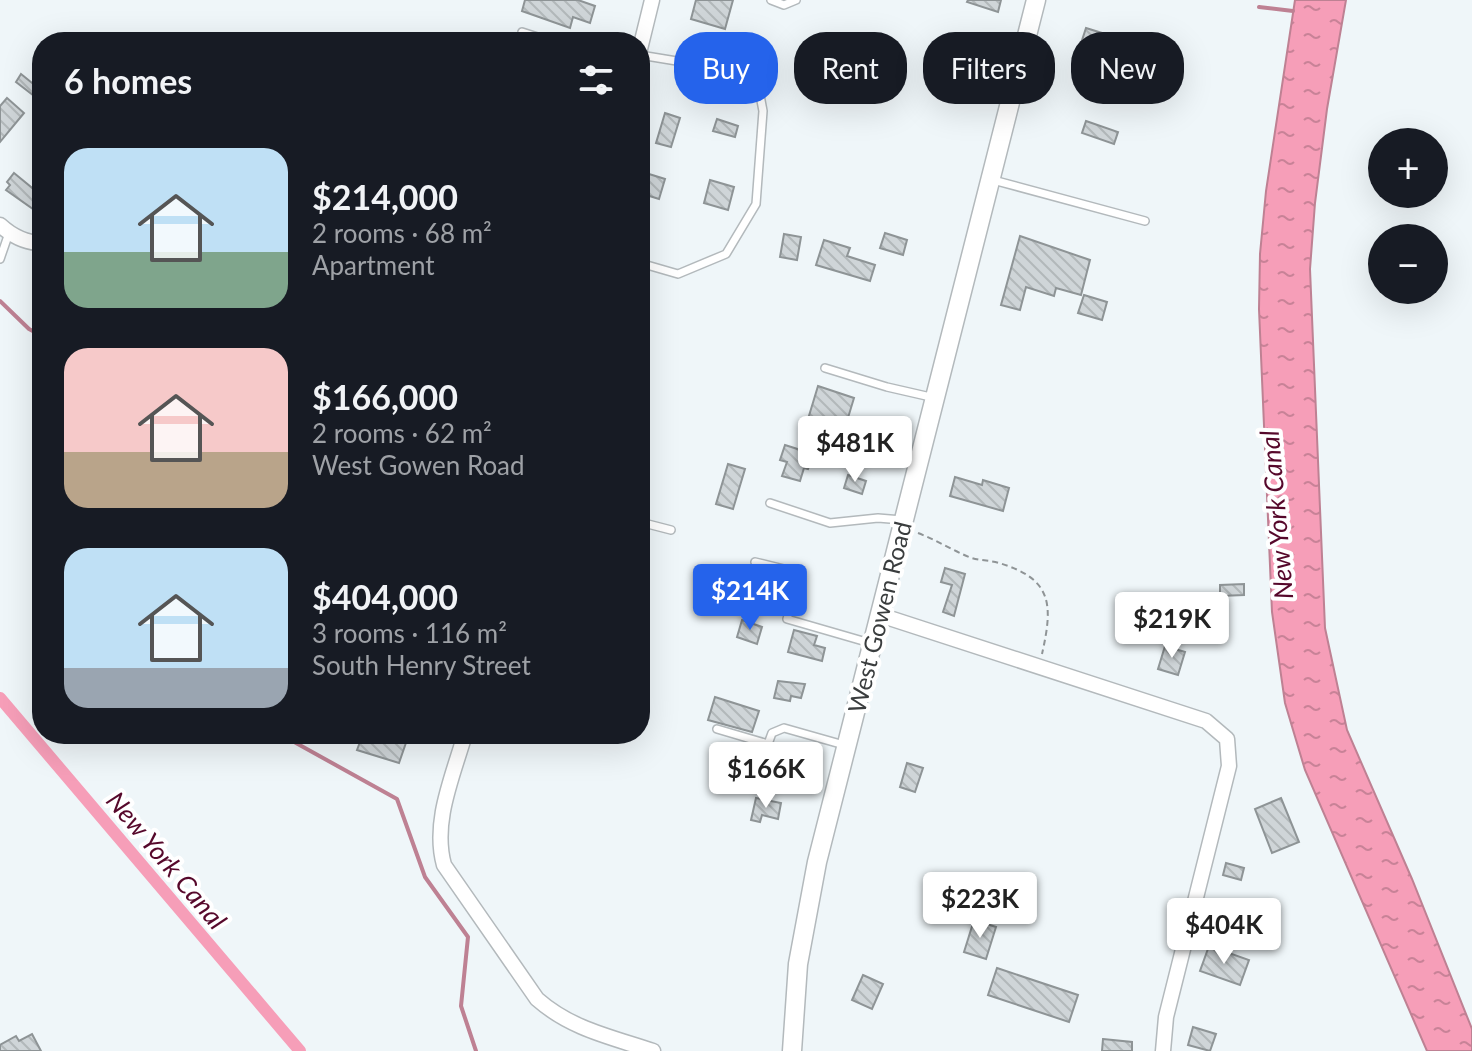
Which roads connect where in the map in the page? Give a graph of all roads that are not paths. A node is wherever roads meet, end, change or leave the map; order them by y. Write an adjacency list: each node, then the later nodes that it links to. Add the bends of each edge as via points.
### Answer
1 (652, 0): 5 (street)
2 (771, 0): 3 (lane, via 784,5)
3 (796, 0)
4 (1036, 0): 7 (street, West Gowen Road)
5 (644, 32)
6 (650, 57): 12 (lane, via 756,74 763,111 756,204 726,254 678,274)
7 (991, 180): 8 (lane); 14 (street, West Gowen Road)
8 (1145, 221)
9 (5, 229): 10 (street); 11 (lane)
10 (32, 243)
11 (0, 259)
12 (650, 266)
13 (825, 368): 14 (lane)
14 (935, 398): 16 (street, West Gowen Road)
15 (770, 503): 16 (lane, via 830,523 878,518)
16 (903, 523): 20 (street, West Gowen Road)
17 (650, 525): 18 (lane)
18 (671, 530)
19 (755, 562): 21 (lane, via 800,573 787,619)
20 (880, 615): 21 (street, West Gowen Road); 27 (street, via 1206,721 1227,739 1229,766 1166,1017)
21 (873, 643): 24 (street, West Gowen Road)
22 (717, 729): 24 (lane, via 768,744 772,733 784,728)
23 (462, 744): 25 (street, via 439,828 444,865 537,999 568,1022)
24 (846, 746): 26 (street, West Gowen Road, via 798,964)
25 (653, 1051)
26 (792, 1051)
27 (1163, 1051)

